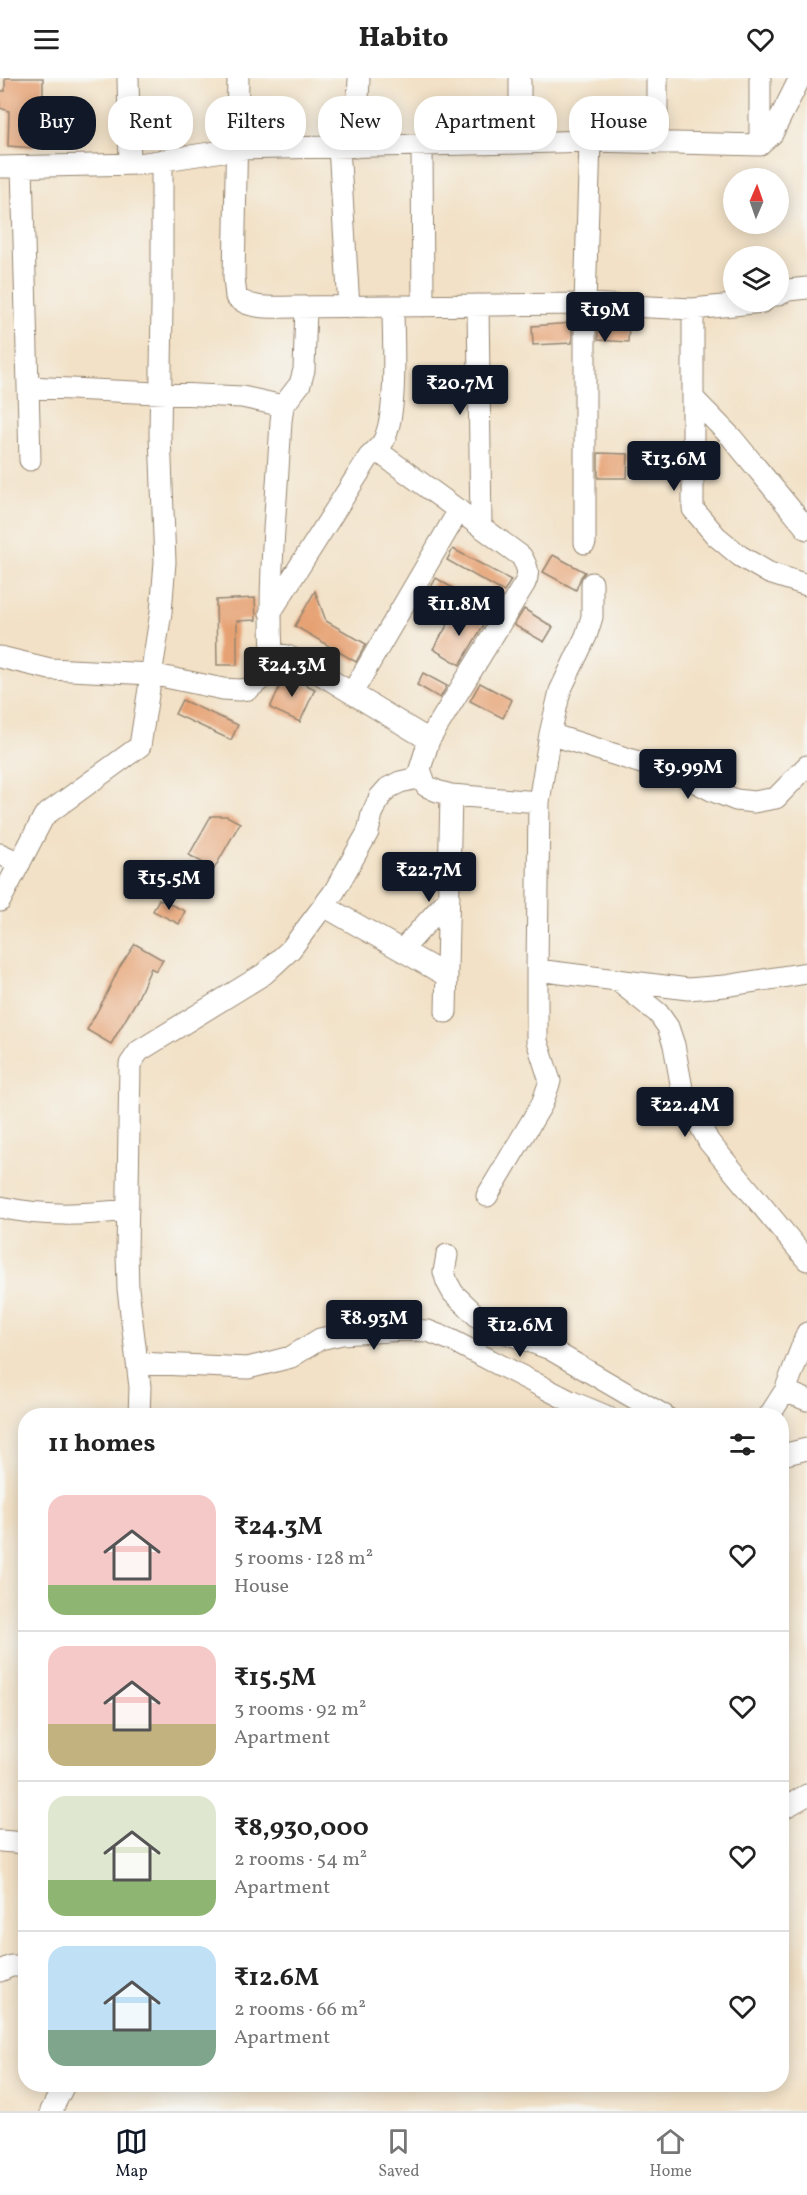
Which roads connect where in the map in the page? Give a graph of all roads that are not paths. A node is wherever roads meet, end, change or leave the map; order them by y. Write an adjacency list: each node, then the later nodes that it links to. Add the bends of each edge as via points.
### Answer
1 (128, 78): 20 (street)
2 (238, 78): 8 (street)
3 (359, 78): 9 (street)
4 (520, 78): 10 (street)
5 (657, 78): 11 (street)
6 (760, 78): 13 (street)
7 (800, 78): 13 (street, via 772,134)
8 (237, 96)
9 (356, 96)
10 (520, 96)
11 (657, 96)
12 (669, 143): 13 (street)
13 (760, 145)
14 (229, 150): 19 (street)
15 (236, 150): 30 (street, via 237,297 253,306)
16 (347, 150): 31 (street)
17 (422, 150): 28 (street)
18 (590, 150): 25 (street)
19 (162, 160): 20 (street); 34 (street)
20 (130, 165): 22 (street)
21 (0, 167): 22 (street)
22 (22, 167): 33 (street)
23 (807, 288): 24 (street)
24 (789, 290)
25 (585, 304): 26 (street); 32 (street); 42 (street)
26 (478, 305): 28 (street); 40 (street)
27 (393, 306): 28 (street); 31 (street); 37 (street, via 392,408 389,428)
28 (423, 306)
29 (723, 306): 32 (street)
30 (306, 307): 31 (street); 36 (street, via 304,370 300,384)
31 (349, 307)
32 (693, 309): 35 (street)
33 (28, 387): 34 (street); 38 (street)
34 (161, 394): 36 (street, via 242,397); 48 (street, via 165,562)
35 (693, 398): 41 (street, via 732,438); 44 (street, via 693,509 740,556 769,573)
36 (283, 406): 45 (street)
37 (376, 450): 39 (street); 45 (street)
38 (30, 460)
39 (459, 510): 40 (street); 49 (street)
40 (481, 526): 51 (street, via 521,555 529,574)
41 (807, 529)
42 (585, 543)
43 (592, 583): 50 (street, via 592,617 560,691)
44 (807, 585)
45 (270, 613): 46 (street)
46 (272, 653): 48 (street, via 261,679 249,689 224,689); 49 (street, via 299,661)
47 (0, 657): 48 (street, via 50,669)
48 (151, 674): 57 (street, via 140,746 44,816)
49 (352, 693): 51 (street)
50 (550, 734): 52 (street, via 674,771 736,800 776,798); 55 (street)
51 (429, 740): 53 (street, via 420,769)
52 (807, 766)
53 (422, 777): 54 (street, via 426,786); 60 (street, via 400,782 380,797 368,832)
54 (451, 795): 55 (street); 58 (street)
55 (539, 802): 62 (street)
56 (0, 854): 57 (street)
57 (20, 863): 59 (street)
58 (449, 898): 61 (street); 64 (street)
59 (0, 901)
60 (324, 906): 61 (street); 69 (street, via 291,949 264,974 139,1052 130,1064)
61 (402, 950): 64 (street)
62 (537, 970): 65 (street); 67 (street, via 537,1041 550,1081 542,1104)
63 (807, 973): 65 (street, via 688,989)
64 (447, 976): 66 (street)
65 (617, 980): 71 (street, via 658,1013 668,1027 683,1094 709,1142)
66 (446, 1012)
67 (487, 1196)
68 (0, 1207): 69 (street, via 54,1215)
69 (128, 1210): 73 (street, via 128,1289)
70 (447, 1255): 78 (street, via 447,1282 478,1317 501,1331 550,1349)
71 (807, 1260)
72 (807, 1334): 74 (street)
73 (138, 1363): 76 (street); 77 (street, via 248,1368 291,1357 320,1339 342,1334 428,1332)
74 (785, 1391): 75 (street); 79 (street)
75 (807, 1400)
76 (139, 1408)
77 (587, 1408)
78 (651, 1408)
79 (774, 1408)
80 (807, 1449): 81 (street)
81 (789, 1453)
82 (807, 1795): 83 (street)
83 (789, 1805)
84 (0, 1841): 85 (street)
85 (18, 1843)
86 (18, 1966): 87 (street)
87 (0, 1971)
88 (60, 2092): 89 (street)
89 (51, 2111)

